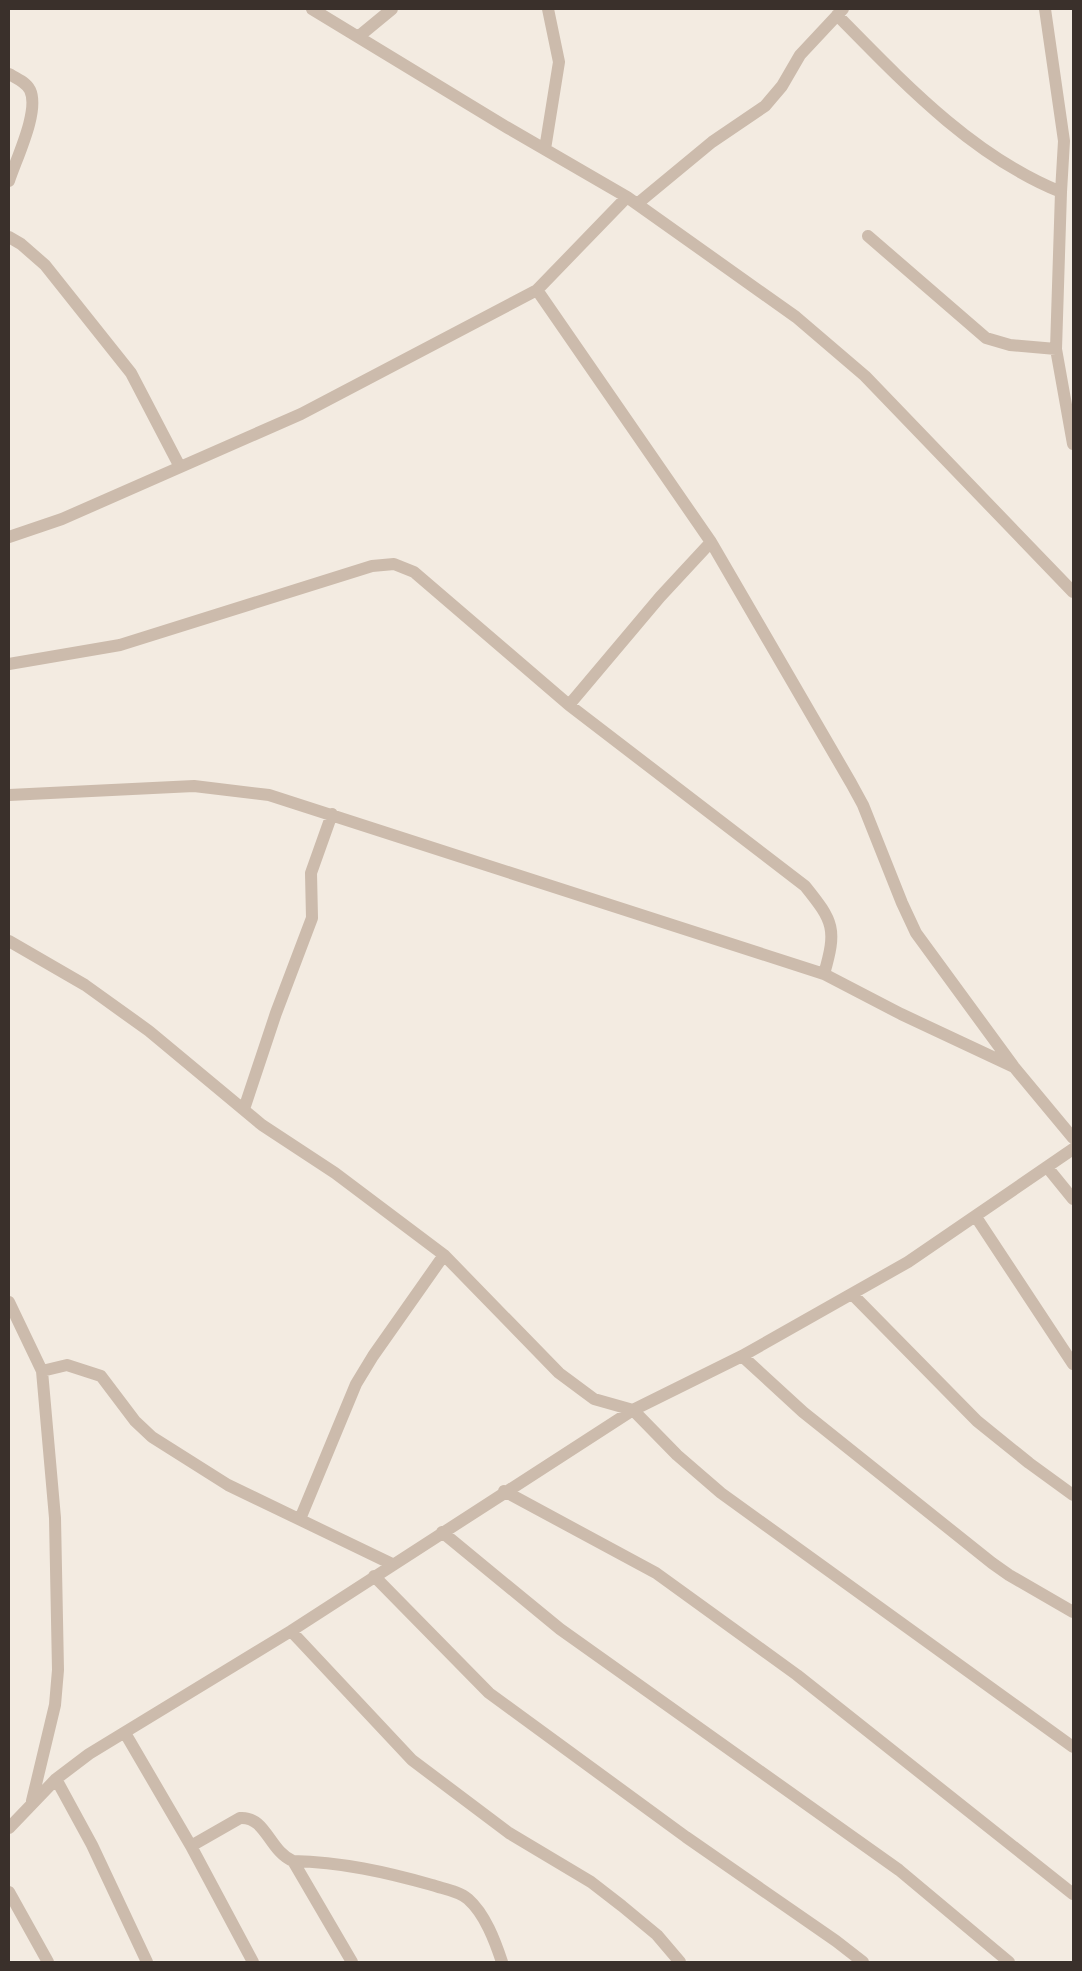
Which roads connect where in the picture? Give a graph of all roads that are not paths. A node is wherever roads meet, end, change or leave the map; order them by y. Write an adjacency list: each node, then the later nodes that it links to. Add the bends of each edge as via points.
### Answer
1 (312, 9): 6 (street)
2 (392, 9): 6 (street)
3 (548, 9): 9 (street, via 559,62)
4 (1045, 9): 8 (street)
5 (840, 12): 11 (street, via 902,80 974,140 1004,164); 12 (street, via 800,55 782,86 765,106)
6 (358, 37): 9 (street)
7 (9, 74): 10 (street, via 30,90 34,108)
8 (1069, 137): 11 (street)
9 (545, 149): 12 (street)
10 (9, 181)
11 (1060, 192): 16 (street)
12 (632, 201): 15 (street); 21 (street, via 796,317 864,376)
13 (868, 236): 16 (street, via 986,338 1010,345)
14 (9, 237): 18 (street, via 46,266 131,373)
15 (537, 290): 18 (street, via 309,410); 20 (street)
16 (1056, 350): 17 (street)
17 (1073, 444)
18 (180, 467): 19 (street, via 62,519)
19 (9, 537)
20 (711, 542): 23 (street); 28 (street, via 859,798 916,932)
21 (1073, 592)
22 (9, 664): 23 (street, via 120,645 372,566 394,564 414,572 438,591)
23 (569, 705): 27 (street, via 805,886 827,913 832,948)
24 (9, 795): 25 (street, via 194,786 269,795)
25 (332, 814): 27 (street); 29 (street, via 310,873 312,918)
26 (9, 941): 29 (street, via 85,985 149,1031)
27 (824, 974): 28 (street)
28 (1014, 1068): 30 (street)
29 (244, 1109): 35 (street)
30 (1073, 1138)
31 (1073, 1149): 32 (street)
32 (1047, 1167): 33 (street); 34 (street)
33 (1073, 1199)
34 (976, 1217): 36 (street); 39 (street)
35 (444, 1255): 41 (street, via 559,1373 594,1399); 44 (street, via 356,1384)
36 (853, 1294): 38 (street); 43 (street, via 977,1420)
37 (9, 1302): 40 (street)
38 (742, 1356): 41 (street); 48 (street, via 802,1412 992,1563)
39 (1073, 1364)
40 (42, 1371): 44 (street, via 68,1365 101,1376 135,1421 152,1437 228,1485); 53 (street, via 55,1518 58,1670 55,1705)
41 (633, 1410): 42 (street); 51 (street, via 721,1493)
42 (504, 1492): 45 (street); 58 (street, via 656,1573 798,1675)
43 (1073, 1495)
44 (300, 1519): 46 (street)
45 (442, 1532): 46 (street); 66 (street, via 560,1629 899,1870)
46 (392, 1564): 47 (street)
47 (374, 1576): 49 (street); 65 (street, via 489,1693)
48 (1073, 1612)
49 (291, 1630): 50 (street); 64 (street, via 412,1760 509,1833 590,1882 622,1906 657,1935)
50 (125, 1733): 52 (street); 55 (street)
51 (1073, 1748)
52 (56, 1779): 53 (street); 60 (street, via 92,1845)
53 (32, 1801): 54 (street)
54 (9, 1828)
55 (191, 1846): 56 (street, via 240,1818 249,1818 257,1821 285,1858); 61 (street)
56 (293, 1861): 62 (street); 63 (street, via 333,1862 454,1891 476,1908)
57 (9, 1892): 59 (street)
58 (1073, 1894)
59 (48, 1962)
60 (147, 1962)
61 (253, 1962)
62 (352, 1962)
63 (502, 1962)
64 (680, 1962)
65 (863, 1962)
66 (1009, 1962)

